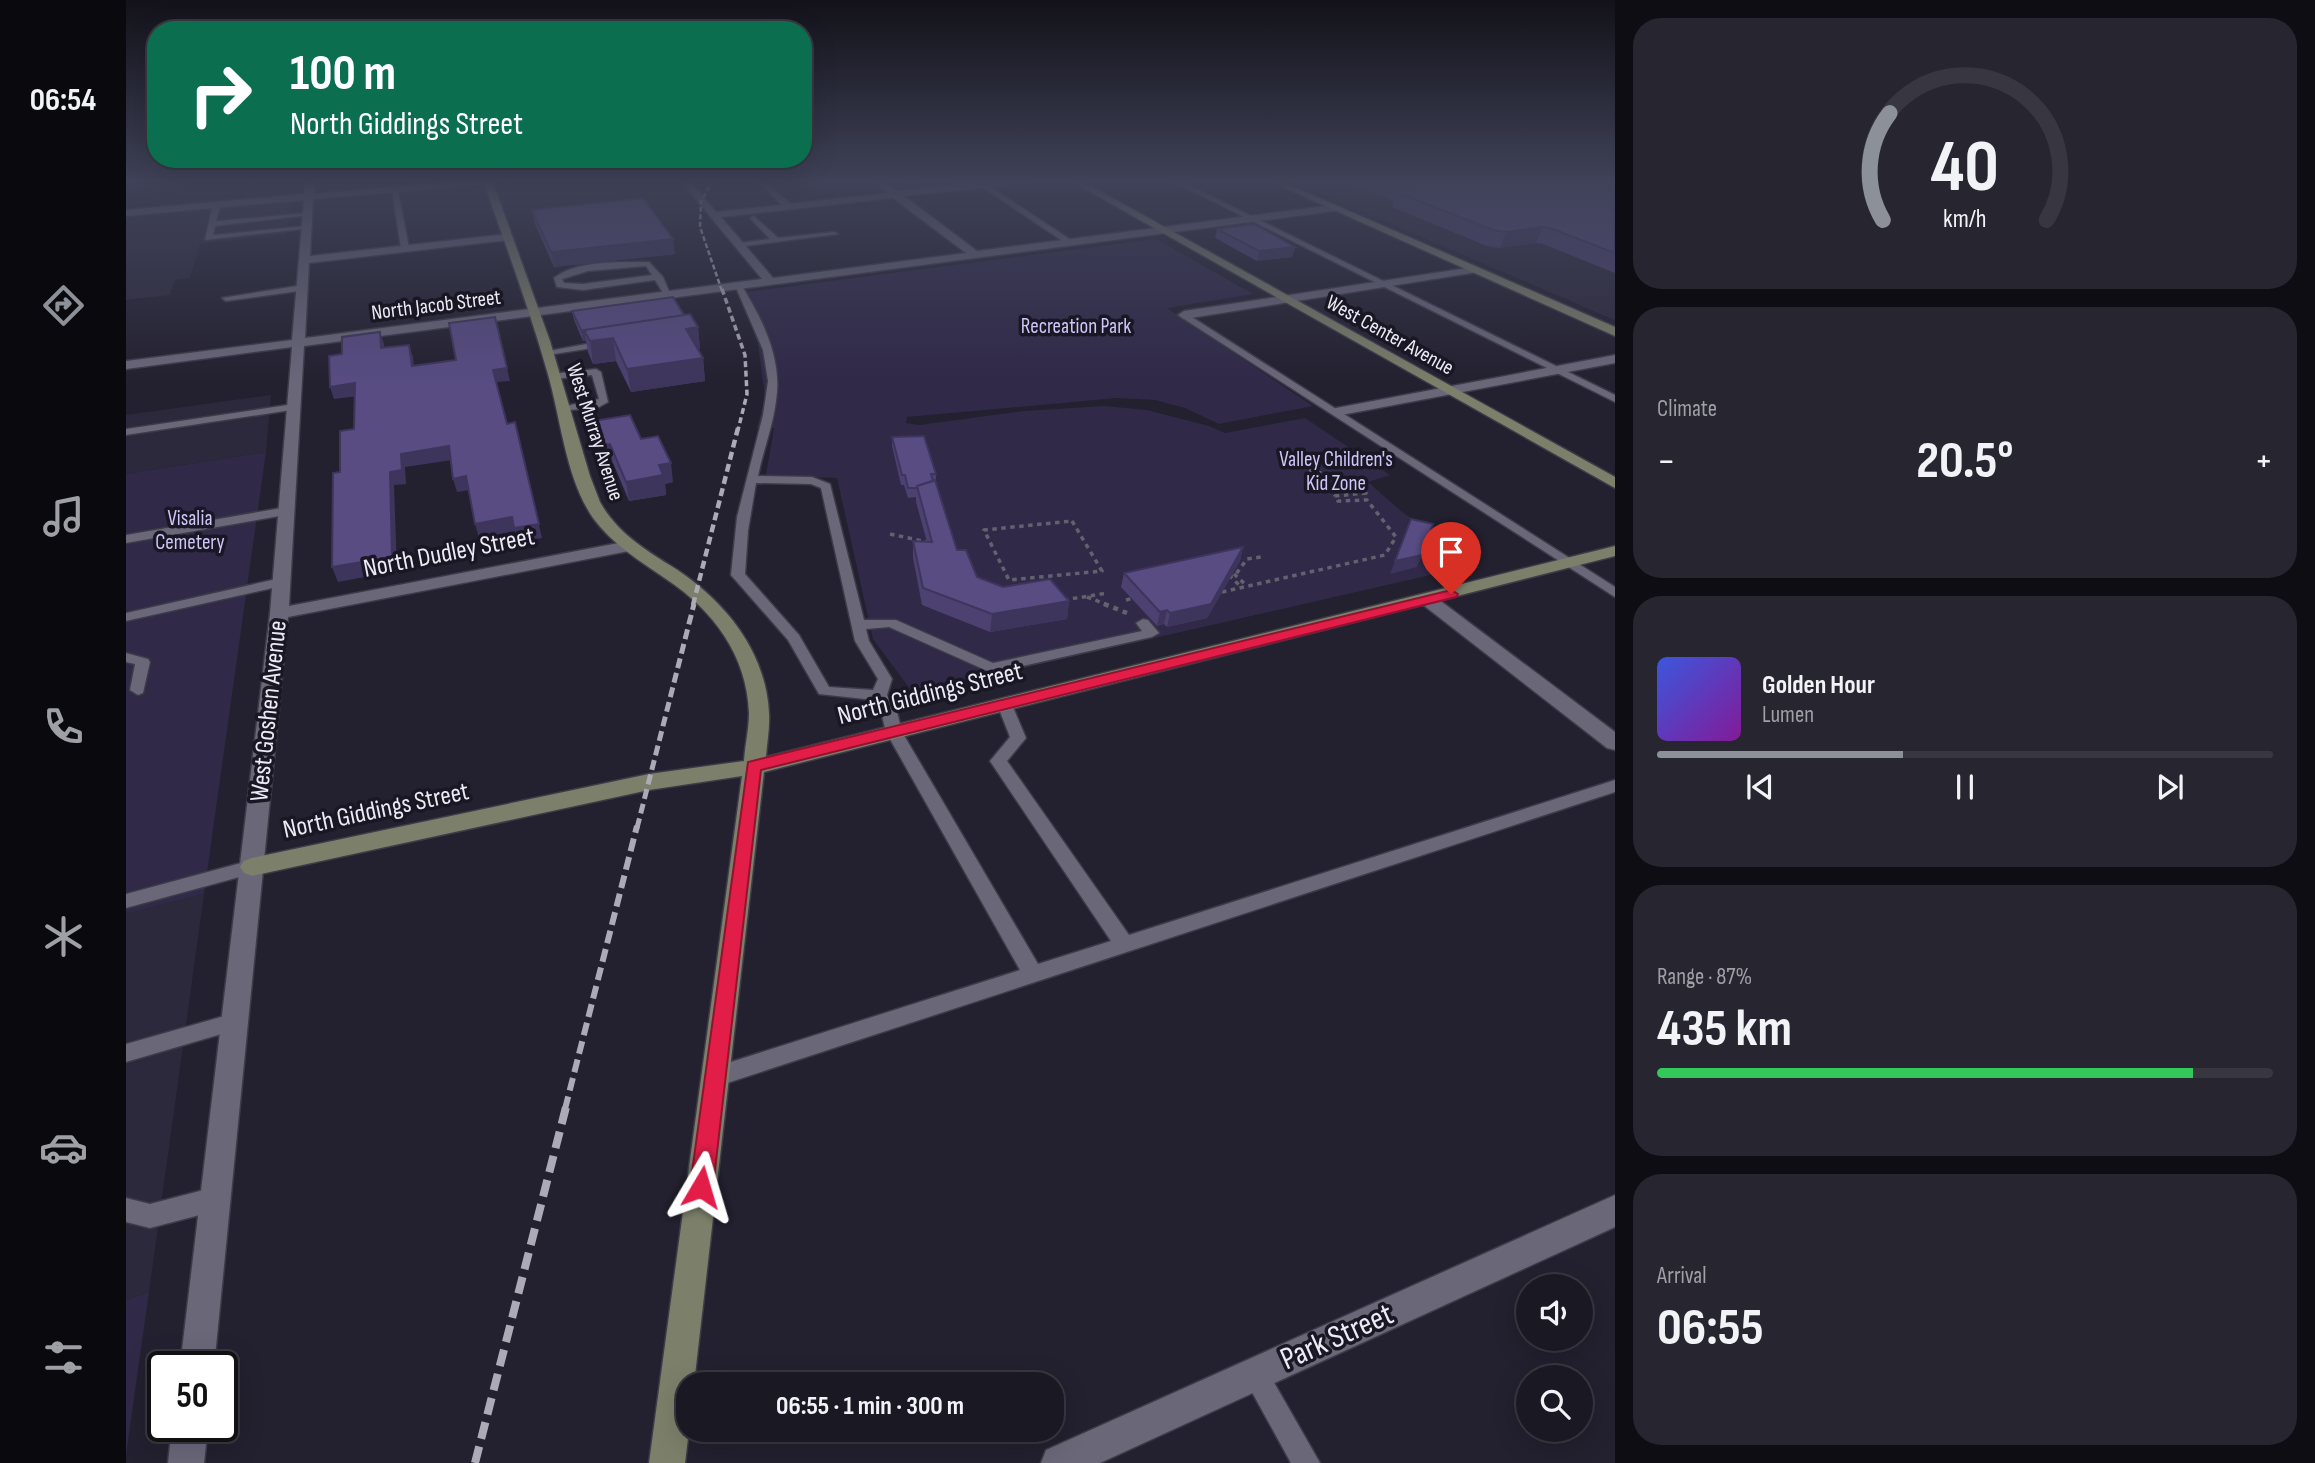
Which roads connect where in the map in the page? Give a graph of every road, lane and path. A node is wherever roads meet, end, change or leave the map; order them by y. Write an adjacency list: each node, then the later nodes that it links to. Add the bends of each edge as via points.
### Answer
1 (305, 248): 11 (street, West Goshen Avenue)
2 (403, 248): 11 (street)
3 (512, 248): 21 (street, West Murray Avenue)
4 (742, 248): 14 (street)
5 (966, 248): 10 (street)
6 (1020, 248): 10 (street, North Jacob Street)
7 (1196, 248): 20 (street, West Center Avenue)
8 (1309, 248): 15 (lane)
9 (1425, 248): 12 (street)
10 (974, 254): 14 (street, North Jacob Street)
11 (304, 260): 17 (street, West Goshen Avenue)
12 (1474, 270): 15 (street); 23 (street)
13 (659, 277): 13 (lane, via 649,264 558,278 560,285 583,287); 18 (lane)
14 (770, 281): 16 (street, North Jacob Street)
15 (1382, 284): 20 (street); 29 (lane)
16 (737, 285): 18 (street, North Jacob Street); 38 (lane, via 772,368 772,405)
17 (303, 288): 19 (lane); 25 (street, West Goshen Avenue)
18 (668, 294): 21 (street, North Jacob Street)
19 (226, 298)
20 (1286, 299): 22 (street); 31 (street, West Center Avenue)
21 (535, 312): 25 (street, North Jacob Street); 26 (street, West Murray Avenue)
22 (1184, 314): 35 (lane)
23 (1615, 332)
24 (624, 341): 26 (lane)
25 (299, 343): 28 (street, North Jacob Street); 33 (street, West Goshen Avenue)
26 (548, 352): 30 (street, West Murray Avenue)
27 (1615, 359): 29 (street)
28 (126, 365)
29 (1556, 370): 31 (street); 32 (lane)
30 (555, 376): 34 (street, West Murray Avenue); 34 (lane, via 596,372 604,400)
31 (1449, 390): 35 (street); 39 (street, West Center Avenue)
32 (1615, 399)
33 (294, 407): 36 (lane); 40 (street, West Goshen Avenue)
34 (565, 409): 45 (street, West Murray Avenue, via 592,502)
35 (1336, 412): 50 (lane)
36 (126, 432)
37 (1309, 470): 44 (path, via 1343,478 1366,493 1335,496 1338,500 1367,500 1396,537)
38 (752, 479): 68 (lane, via 812,481 826,486); 71 (lane, via 738,544 738,575 794,638 824,691)
39 (1615, 483)
40 (286, 511): 42 (lane); 55 (street, West Goshen Avenue)
41 (890, 534): 43 (path)
42 (126, 539)
43 (937, 544)
44 (1390, 545): 46 (path); 56 (path, via 1385,555)
45 (629, 546): 65 (street, North Dudley Street); 75 (street, West Murray Avenue, via 698,594 726,620 740,641 756,687 759,714)
46 (1399, 548)
47 (1407, 550): 51 (path)
48 (1615, 551): 50 (street, North Giddings Street)
49 (1261, 557): 52 (path, via 1247,559)
50 (1570, 564): 59 (lane); 63 (street, North Giddings Street)
51 (1460, 568)
52 (1231, 575): 53 (path); 56 (path)
53 (1218, 578)
54 (1009, 580): 54 (path, via 1062,575 1102,570 1072,521 984,530)
55 (282, 582): 65 (street, West Goshen Avenue); 66 (lane)
56 (1245, 587): 57 (path)
57 (1222, 592)
58 (1108, 593): 61 (path)
59 (1615, 593)
60 (1150, 594): 62 (path)
61 (1086, 596): 64 (path); 67 (path)
62 (1126, 600)
63 (1427, 600): 72 (street, North Giddings Street); 74 (street)
64 (1055, 602)
65 (279, 613): 77 (street, West Goshen Avenue)
66 (126, 617)
67 (1143, 623): 68 (lane, via 1152,633 992,668 891,624)
68 (858, 625): 71 (lane, via 884,679)
69 (126, 657): 70 (lane, via 143,662)
70 (138, 690)
71 (878, 695): 73 (lane)
72 (1005, 704): 73 (street, North Giddings Street); 79 (lane, via 1018,738 998,761)
73 (894, 732): 75 (street, North Giddings Street); 80 (lane)
74 (1615, 743)
75 (754, 766): 77 (street, North Giddings Street, via 649,782); 83 (street)
76 (1615, 786): 79 (lane)
77 (252, 867): 78 (lane); 81 (street, West Goshen Avenue)
78 (126, 901)
79 (1124, 944): 80 (lane)
80 (1033, 974): 83 (lane)
81 (235, 1023): 82 (lane); 84 (street, West Goshen Avenue)
82 (126, 1052)
83 (715, 1077): 91 (street)
84 (215, 1199): 85 (lane, via 150,1216); 87 (street, West Goshen Avenue)
85 (126, 1210)
86 (1615, 1211): 88 (street, Park Street)
87 (199, 1351)
88 (1255, 1374): 92 (street, Park Street); 93 (lane)
89 (188, 1442): 90 (street)
90 (186, 1463)
91 (667, 1463)
92 (1059, 1463)
93 (1306, 1463)

